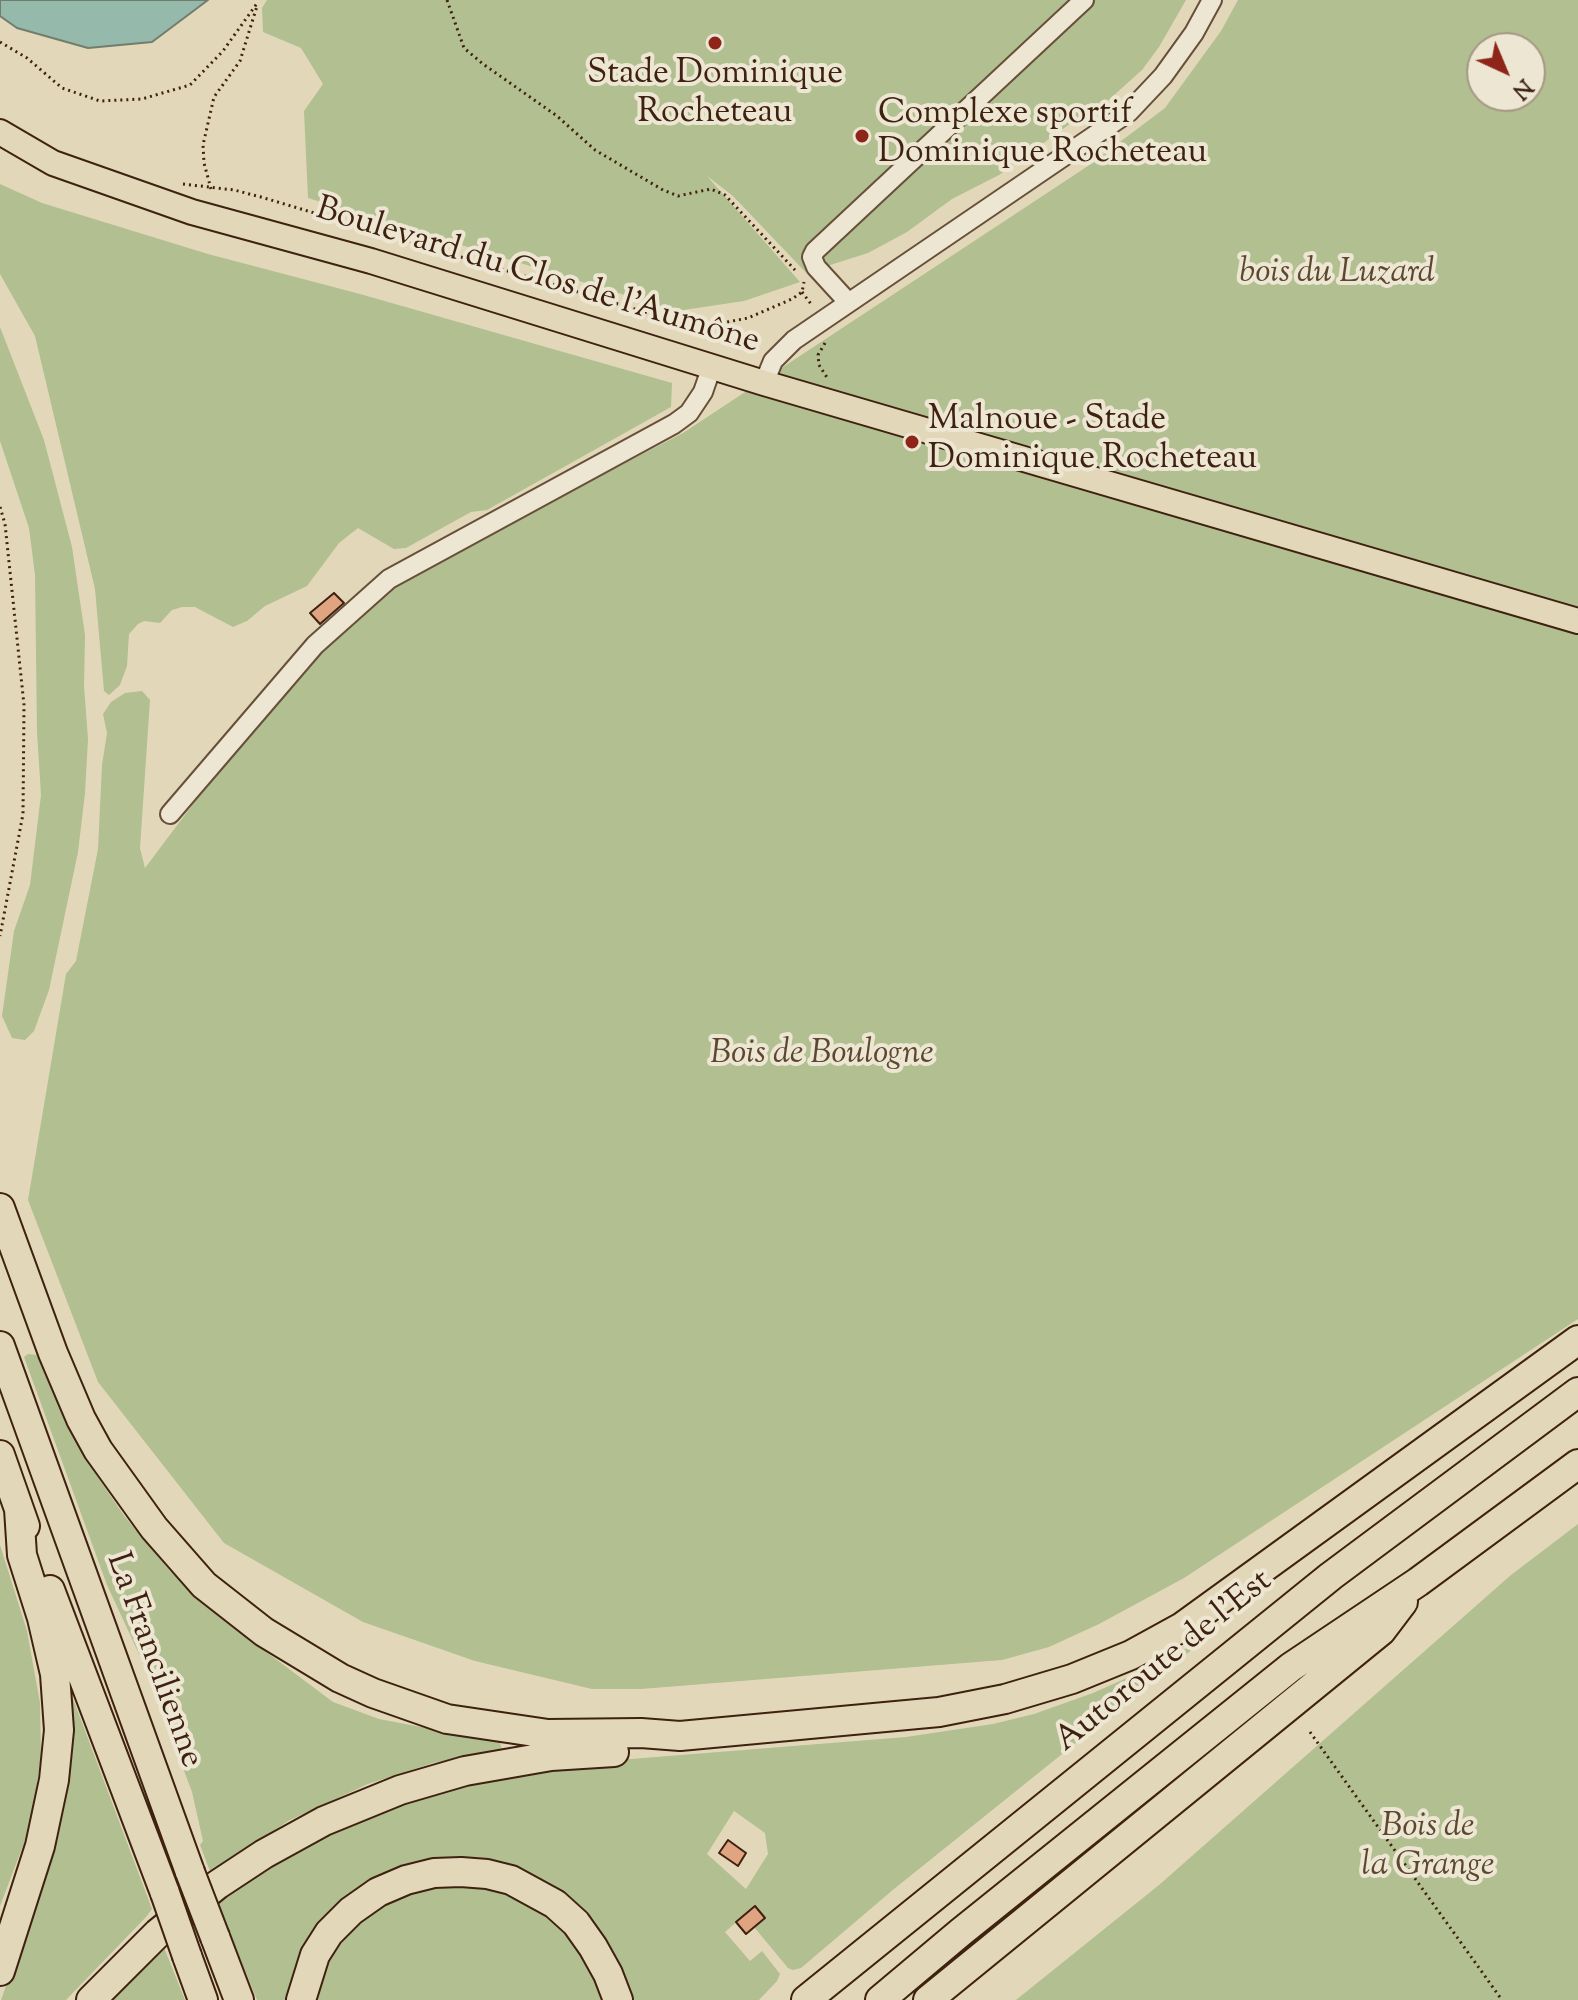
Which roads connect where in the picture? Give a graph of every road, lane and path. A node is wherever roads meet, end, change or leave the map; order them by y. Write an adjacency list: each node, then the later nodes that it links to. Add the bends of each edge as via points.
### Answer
1 (447, 0): 8 (path, via 464,48 472,55 595,150 663,190 678,196 711,189 725,195 801,276 802,292 740,320 678,322 261,197)
2 (1084, 0): 9 (street, via 815,251 816,267)
3 (1212, 0): 9 (street, Boulevard du Clos de l'Aumône, via 1163,76 1129,112)
4 (258, 1): 5 (path, via 223,51 190,85 142,99 100,101 62,88); 8 (path, via 240,61 214,97 203,145)
5 (0, 42)
6 (0, 132): 10 (main road, Boulevard du Clos de l'Aumône, via 53,163 192,212)
7 (171, 181): 8 (path)
8 (211, 189)
9 (848, 302): 11 (street, Boulevard du Clos de l'Aumône, via 782,350)
10 (712, 366): 11 (main road, Boulevard du Clos de l'Aumône); 14 (street, via 689,413 674,424 389,579 315,645)
11 (764, 383): 13 (main road)
12 (0, 507): 15 (path, via 24,705 24,767 23,814)
13 (1578, 621)
14 (170, 814)
15 (0, 936)
16 (0, 1208): 25 (highway, via 53,1353 98,1450 178,1558 233,1609 340,1678 447,1719 548,1734)
17 (1578, 1340): 25 (highway, via 1242,1586 1131,1655 1059,1683 939,1712)
18 (0, 1346): 30 (highway, La Francilienne, bridge)
19 (1578, 1392): 33 (highway, Autoroute de l’Est, via 1331,1576)
20 (0, 1455): 22 (highway)
21 (1578, 1464): 23 (highway)
22 (19, 1509): 27 (highway, via 22,1555 55,1674 59,1730 49,1811); 29 (highway, bridge)
23 (1418, 1582): 26 (highway, via 1381,1631); 34 (highway, via 1291,1667)
24 (1310, 1732): 37 (path)
25 (680, 1736): 28 (highway, via 645,1749 551,1756 465,1771 324,1821 217,1885 158,1933)
26 (971, 1965): 35 (highway); 36 (highway)
27 (0, 1971)
28 (91, 2000)
29 (203, 2000)
30 (239, 2000)
31 (301, 2000): 32 (highway, via 315,1955 351,1911 406,1880 461,1872 511,1880 555,1904 593,1947)
32 (618, 2000)
33 (806, 2000)
34 (880, 2000)
35 (928, 2000)
36 (950, 2000)
37 (1502, 2000)

